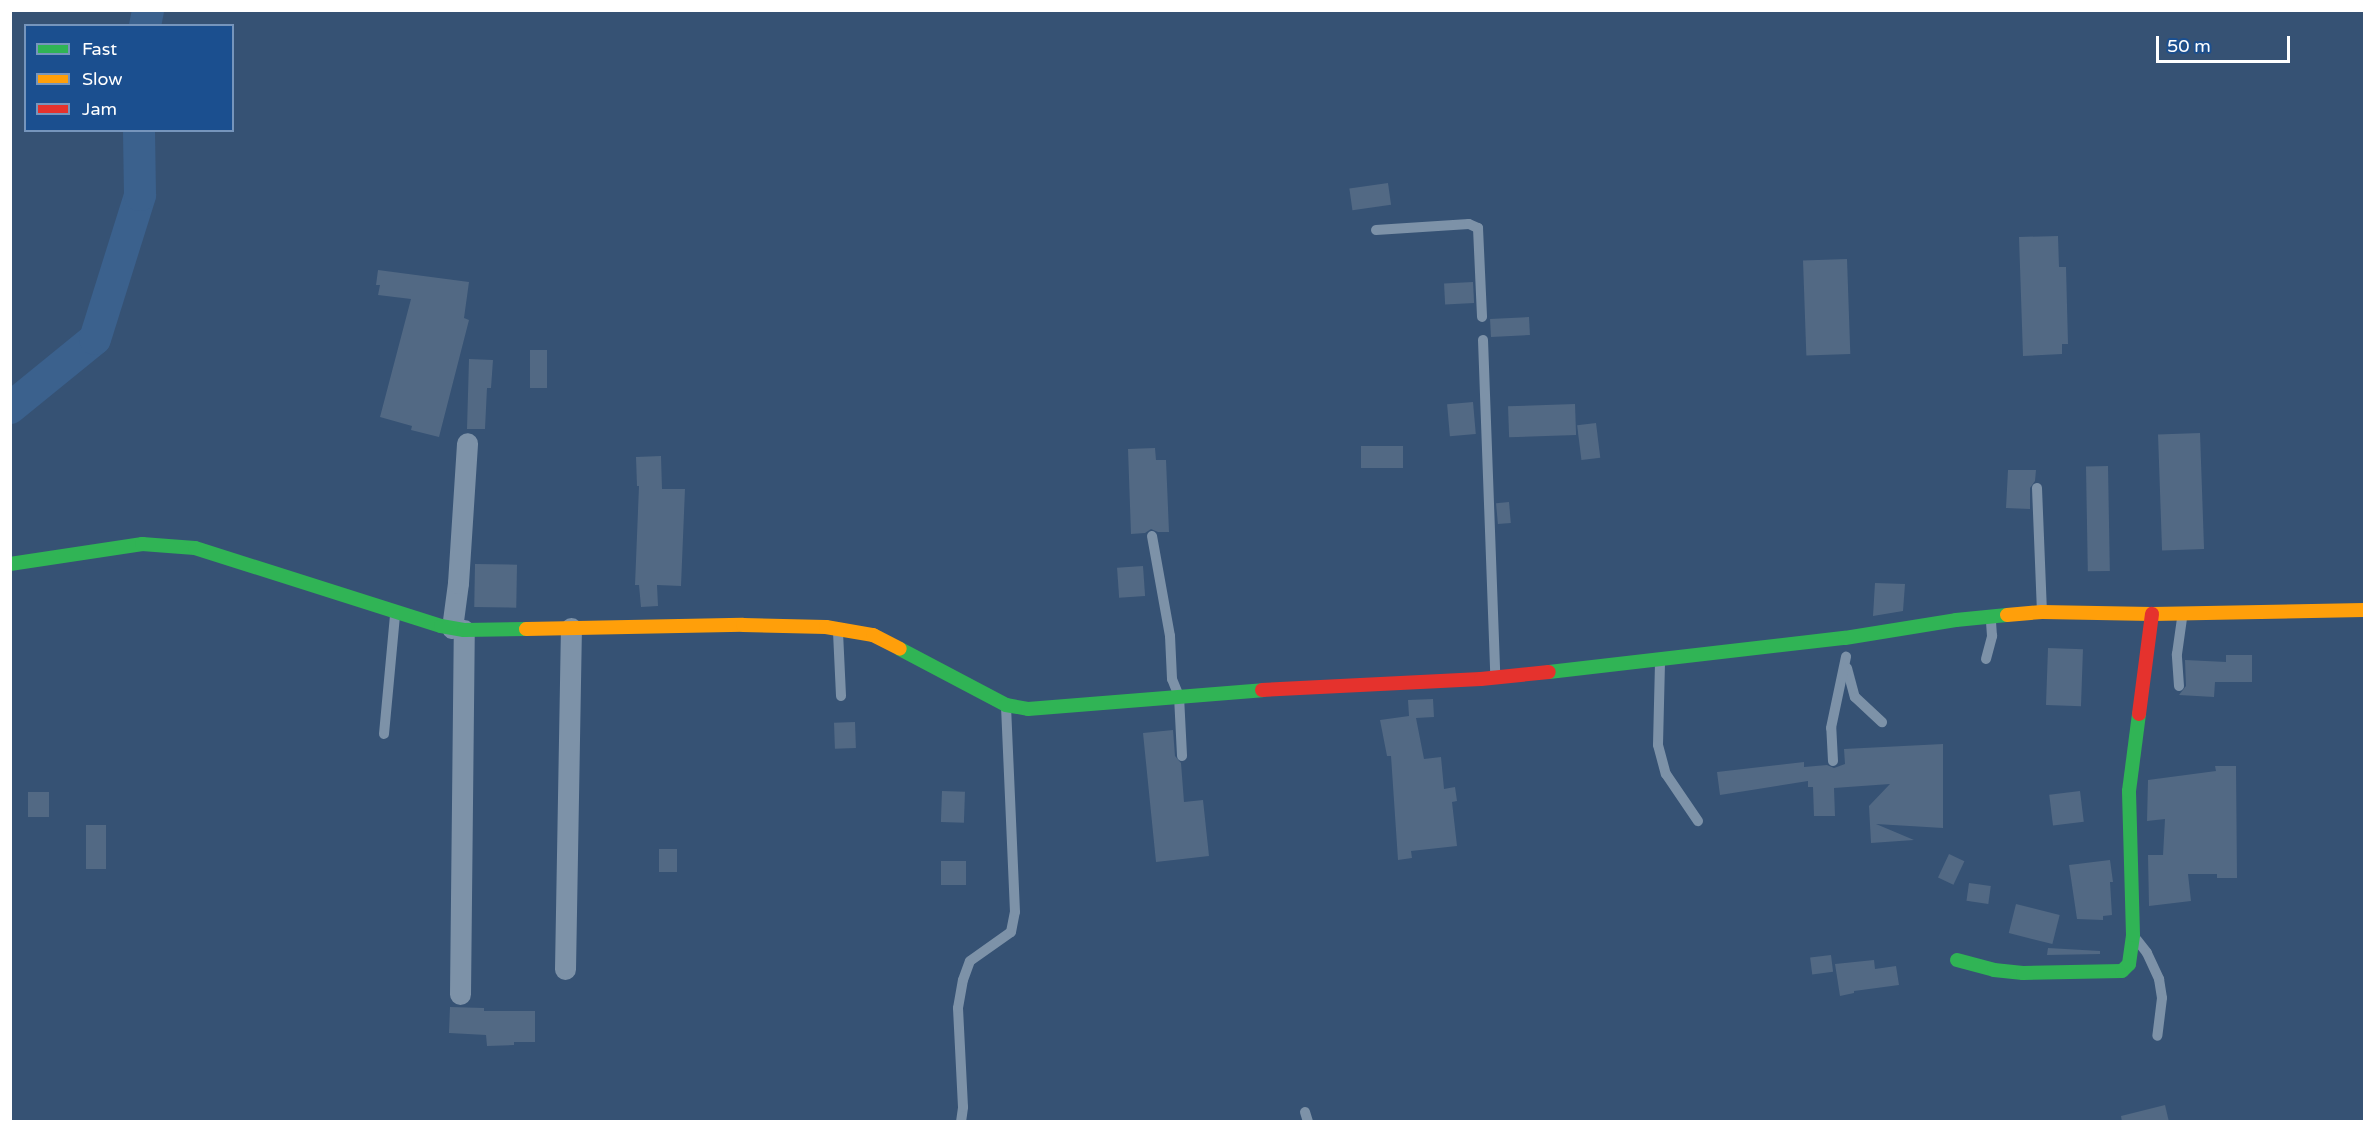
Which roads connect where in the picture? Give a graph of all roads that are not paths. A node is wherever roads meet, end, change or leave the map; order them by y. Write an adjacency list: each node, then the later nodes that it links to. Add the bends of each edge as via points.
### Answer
1 (1376, 230): 2 (lane, via 1469,224 1478,228)
2 (1482, 317)
3 (1482, 340): 21 (lane)
4 (467, 443): 15 (street)
5 (2037, 488): 10 (lane)
6 (1152, 536): 24 (lane, via 1170,636 1172,679)
7 (10, 564): 9 (street, via 142,544 195,548)
8 (2364, 610): 11 (street)
9 (395, 612): 15 (street); 27 (lane)
10 (2042, 612): 12 (street); 13 (street)
11 (2182, 613): 12 (street); 22 (lane, via 2177,654)
12 (2152, 614): 31 (street, via 2129,791)
13 (1991, 617): 17 (street); 20 (lane, via 1992,636)
14 (571, 628): 15 (street); 16 (street, via 743,625); 33 (street)
15 (458, 629): 34 (street)
16 (838, 629): 23 (lane); 25 (street, via 873,634)
17 (1845, 638): 18 (lane); 19 (street)
18 (1846, 657): 26 (lane, via 1855,697); 29 (lane, via 1831,728)
19 (1660, 660): 21 (street); 30 (lane, via 1658,745 1666,774)
20 (1986, 660)
21 (1495, 678): 24 (street)
22 (2179, 687)
23 (841, 696)
24 (1179, 696): 25 (street, via 1028,709); 28 (lane)
25 (1006, 705): 36 (lane, via 1015,912 1011,932 970,961 963,980 958,1008)
26 (1882, 722)
27 (384, 734)
28 (1182, 756)
29 (1833, 761)
30 (1698, 821)
31 (2133, 934): 32 (street, via 2129,964 2122,971 2024,973); 35 (lane, via 2159,979 2162,998)
32 (1957, 960)
33 (565, 969)
34 (460, 994)
35 (2157, 1036)
36 (961, 1122)

